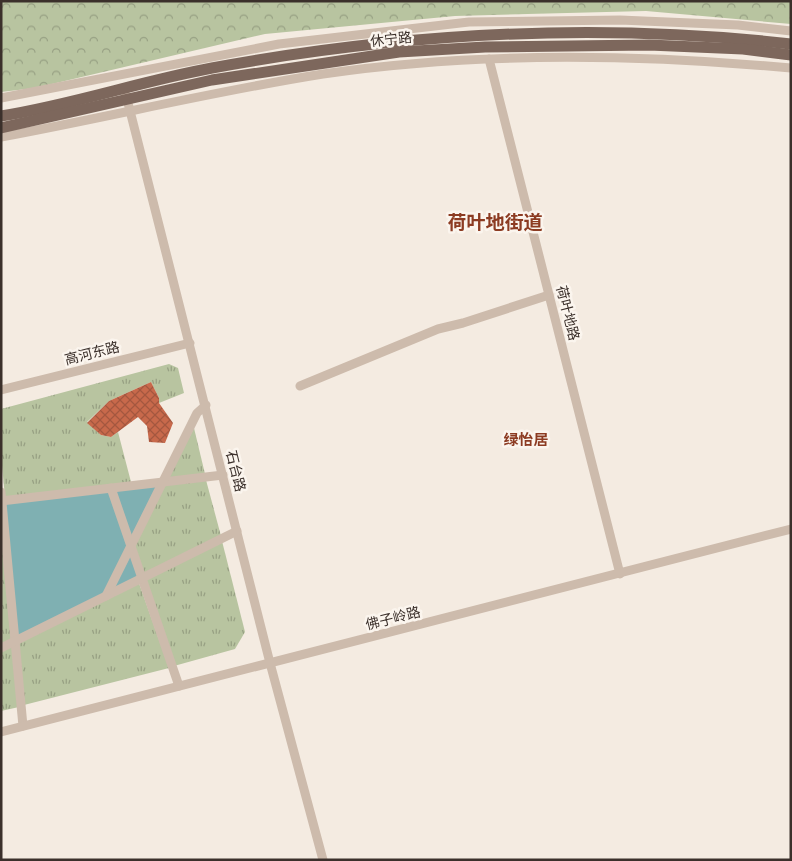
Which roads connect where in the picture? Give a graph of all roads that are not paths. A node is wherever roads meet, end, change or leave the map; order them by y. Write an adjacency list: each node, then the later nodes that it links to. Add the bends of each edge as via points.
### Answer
1 (791, 31): 7 (street, via 738,25 620,20 469,22 279,44)
2 (791, 44): 6 (main road, 休宁路, via 656,34 487,35 400,40 211,68)
3 (791, 55): 6 (main road, 休宁路, via 743,49 650,45 485,47 399,52)
4 (489, 59): 5 (street, via 610,57); 8 (street, via 325,74 236,88); 12 (street, 荷叶地路)
5 (791, 68)
6 (126, 93): 8 (street, 石台路); 9 (main road, 休宁路); 10 (main road, 休宁路)
7 (1, 98)
8 (130, 111): 11 (street); 13 (street, 石台路)
9 (1, 116)
10 (1, 128)
11 (1, 137)
12 (549, 295): 14 (street, via 438,329); 24 (street, 荷叶地路)
13 (190, 343): 15 (street, 高河东路); 16 (street, 石台路)
14 (300, 386)
15 (1, 390)
16 (206, 405): 17 (street, 石台路); 18 (street, via 197,413)
17 (223, 475): 18 (street); 22 (street, 石台路)
18 (164, 482): 19 (street); 23 (street)
19 (111, 488): 20 (street); 23 (street)
20 (2, 498): 27 (street)
21 (791, 530): 24 (street, 佛子岭路)
22 (237, 531): 25 (street); 29 (street, 石台路)
23 (130, 546): 25 (street); 26 (street)
24 (620, 574): 29 (street, 佛子岭路)
25 (141, 579): 26 (street); 30 (street)
26 (106, 596): 27 (street)
27 (16, 641): 28 (street); 31 (street)
28 (1, 648)
29 (270, 663): 30 (street, 佛子岭路); 33 (street, 石台路)
30 (179, 686): 31 (street, 佛子岭路)
31 (24, 726): 32 (street, 佛子岭路)
32 (1, 732)
33 (323, 860)

